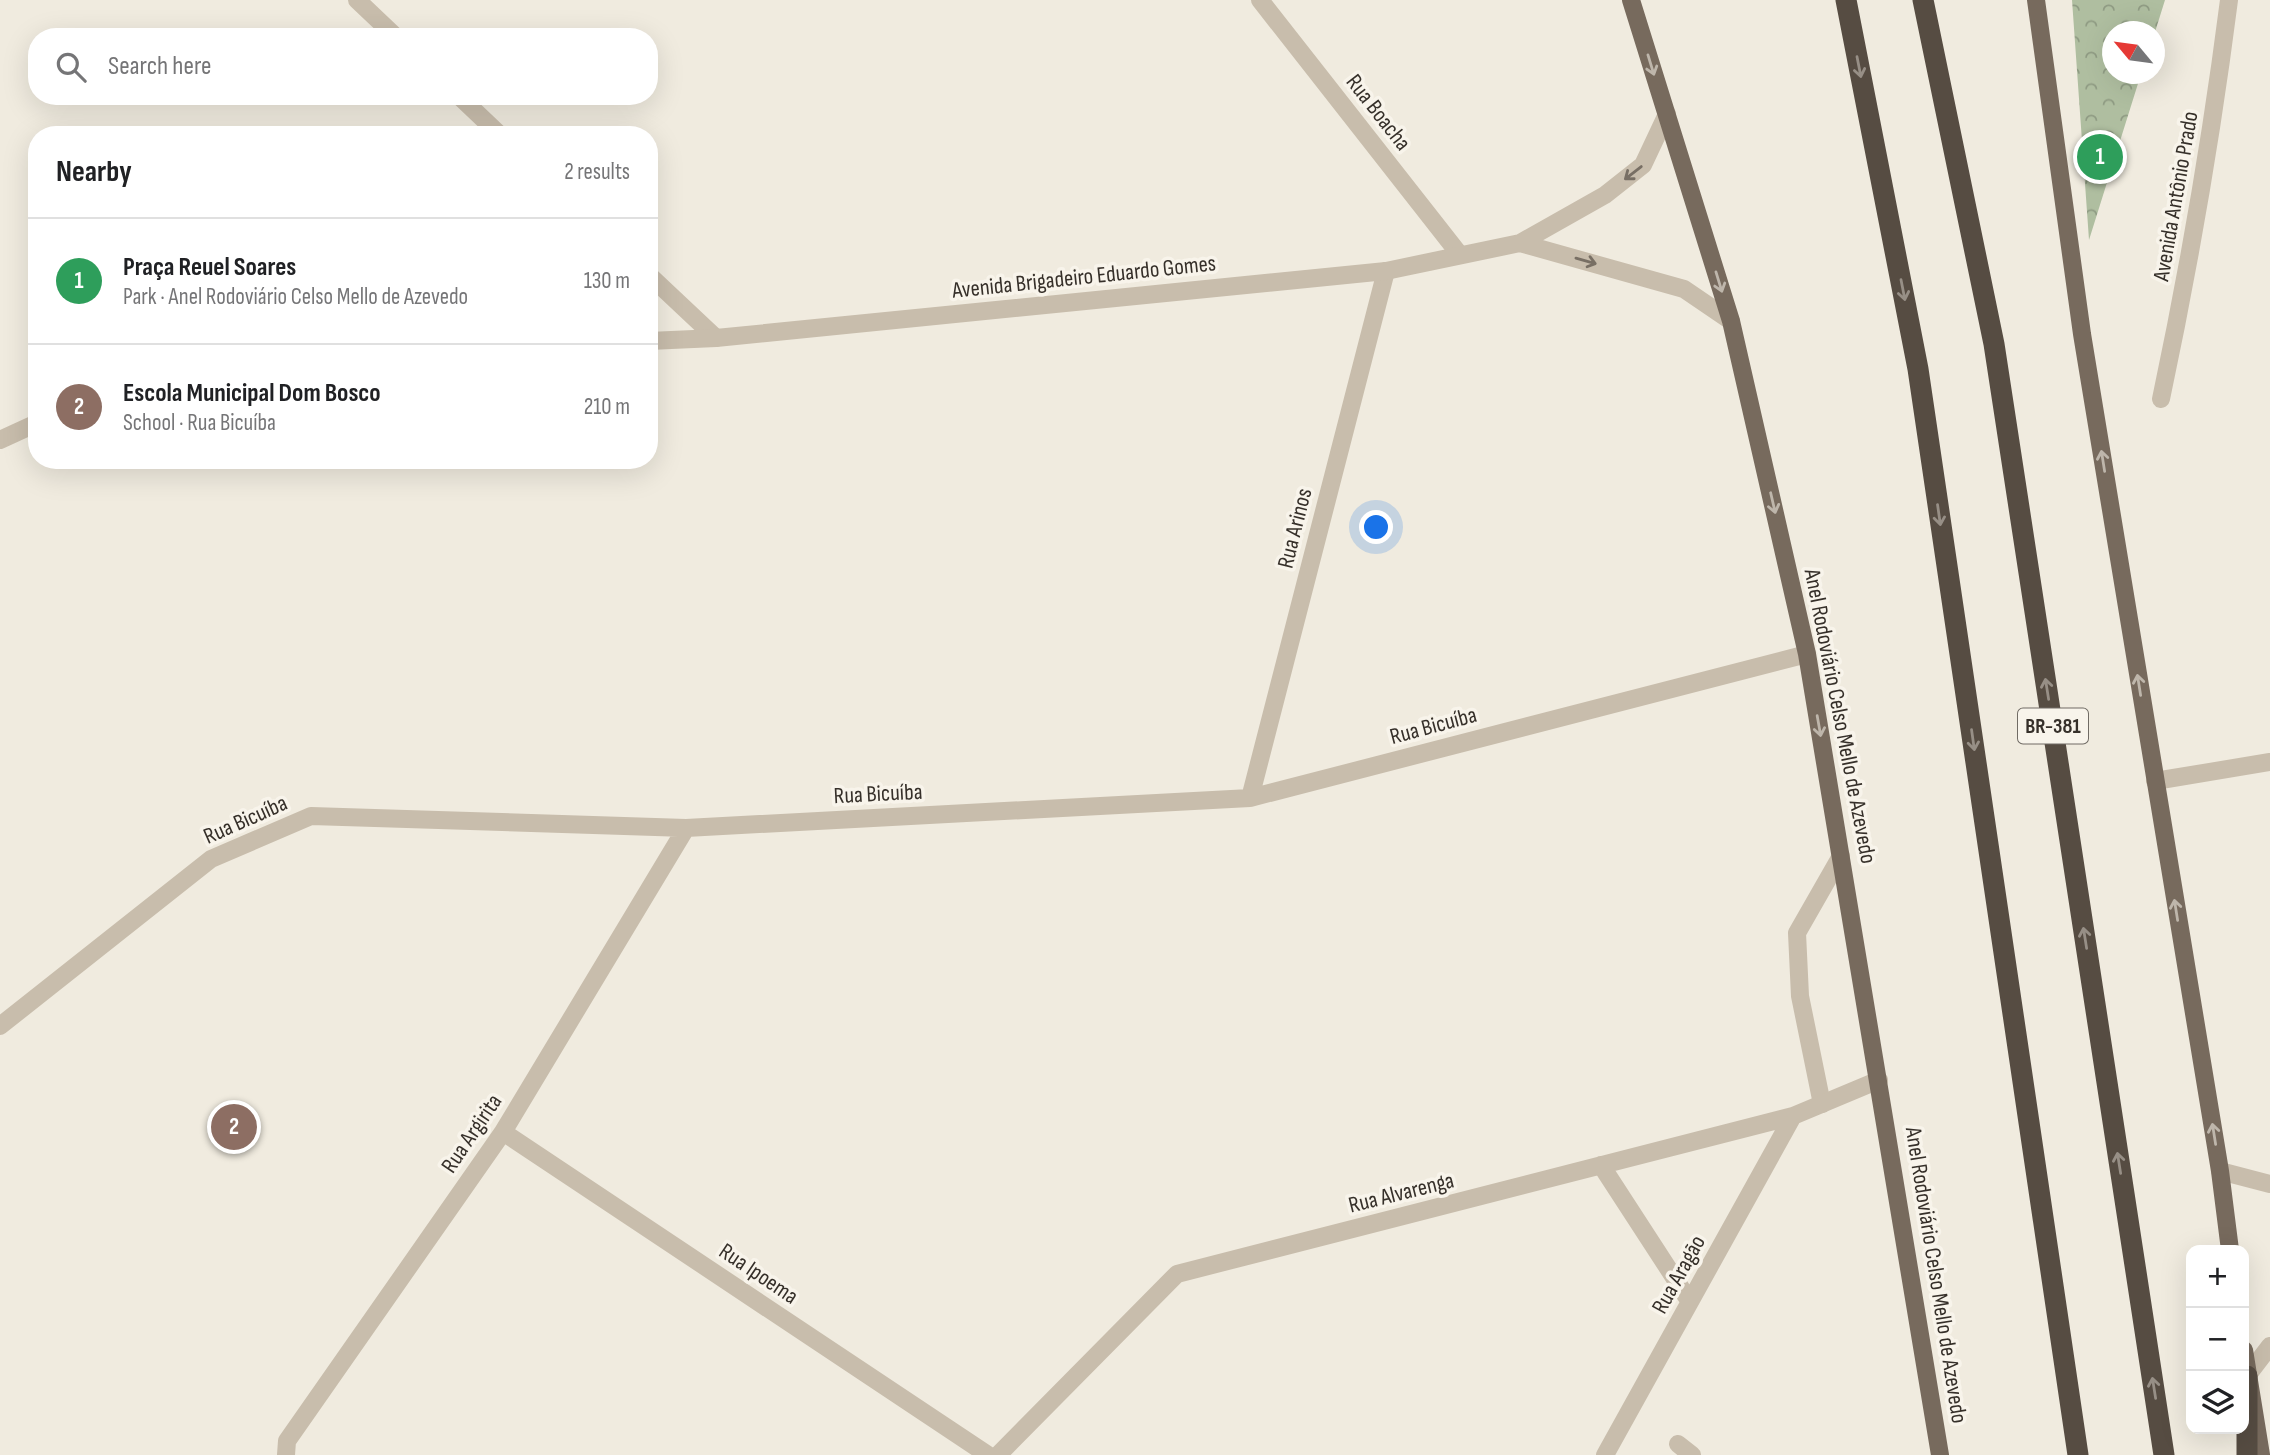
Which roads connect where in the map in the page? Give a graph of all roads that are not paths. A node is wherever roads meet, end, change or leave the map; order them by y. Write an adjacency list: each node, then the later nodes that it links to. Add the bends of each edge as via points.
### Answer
1 (357, 0): 8 (street)
2 (1260, 0): 13 (street, Rua Boacha)
3 (1631, 0): 10 (main road, Anel Rodoviário Celso Mello de Azevedo, one-way to 10)
4 (1846, 0): 47 (highway, one-way to 47, via 1918,369)
5 (1923, 0): 48 (highway, BR-381, one-way to 5, via 1994,344)
6 (2036, 0): 24 (main road, one-way to 6, via 2082,334)
7 (2230, 0): 19 (street, Avenida Antônio Prado)
8 (387, 28)
9 (468, 105): 11 (street)
10 (1667, 114): 12 (street, Avenida Brigadeiro Eduardo Gomes, one-way to 12, via 1643,165 1605,195); 16 (main road, Anel Rodoviário Celso Mello de Azevedo, one-way to 16)
11 (491, 126)
12 (1520, 243): 13 (street, Avenida Brigadeiro Eduardo Gomes); 16 (street, Avenida Brigadeiro Eduardo Gomes, one-way to 16, via 1684,289)
13 (1460, 255): 14 (street, Avenida Brigadeiro Eduardo Gomes)
14 (1386, 271): 17 (street, Avenida Brigadeiro Eduardo Gomes); 25 (street, Rua Arinos)
15 (658, 283): 17 (street)
16 (1731, 321): 22 (main road, Anel Rodoviário Celso Mello de Azevedo, one-way to 22)
17 (716, 338): 18 (street, Avenida Brigadeiro Eduardo Gomes)
18 (658, 341)
19 (2161, 399)
20 (28, 427): 21 (street)
21 (0, 440)
22 (1807, 654): 25 (street, Rua Bicuíba); 27 (main road, Anel Rodoviário Celso Mello de Azevedo, one-way to 27)
23 (2270, 762): 24 (street)
24 (2155, 781): 34 (main road, one-way to 24)
25 (1250, 798): 26 (street, Rua Bicuíba)
26 (686, 828): 28 (street, Rua Bicuíba, via 311,816 211,859); 32 (street, Rua Argirita)
27 (1841, 856): 29 (main road, Anel Rodoviário Celso Mello de Azevedo); 30 (street, via 1797,933 1800,996)
28 (0, 1026)
29 (1879, 1080): 30 (street, Rua Alvarenga); 46 (main road, Anel Rodoviário Celso Mello de Azevedo)
30 (1822, 1104): 31 (street, Rua Alvarenga)
31 (1793, 1116): 33 (street, Rua Alvarenga); 37 (street, Rua Aragão)
32 (503, 1132): 42 (street, Rua Argirita, via 287,1441); 43 (street, Rua Ipoema)
33 (1601, 1166): 37 (street); 44 (street, Rua Alvarenga, via 1177,1274)
34 (2220, 1171): 35 (street); 36 (main road)
35 (2270, 1184)
36 (2229, 1245)
37 (1690, 1302): 45 (street, Rua Aragão)
38 (2270, 1346): 39 (street)
39 (2249, 1373)
40 (2249, 1387): 50 (main road)
41 (2247, 1434): 49 (highway)
42 (286, 1455)
43 (988, 1455)
44 (998, 1455)
45 (1605, 1455)
46 (1940, 1455)
47 (2078, 1455)
48 (2164, 1455)
49 (2247, 1455)
50 (2261, 1455)

